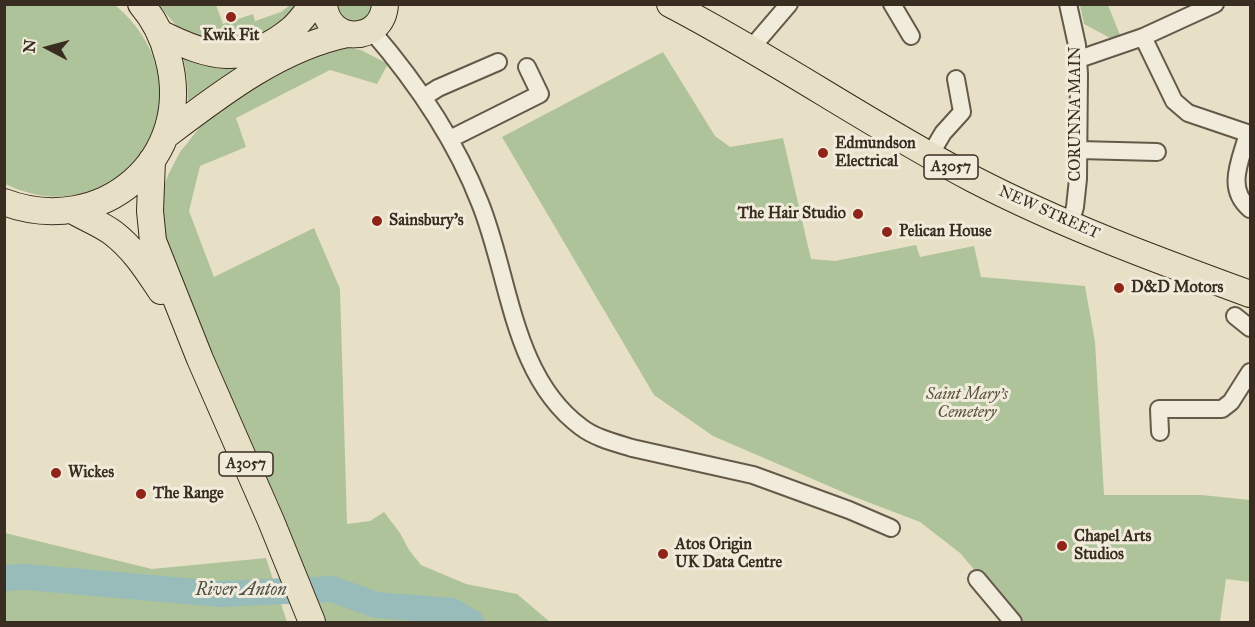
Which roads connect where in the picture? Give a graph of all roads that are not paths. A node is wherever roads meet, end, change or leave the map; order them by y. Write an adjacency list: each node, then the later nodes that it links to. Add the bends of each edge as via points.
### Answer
1 (141, 4): 11 (main road, A3057)
2 (313, 4): 11 (main road, via 291,30 240,55 198,51)
3 (324, 4): 10 (main road, via 332,26)
4 (670, 4): 14 (main road, NEW STREET / A3057)
5 (789, 4): 14 (street)
6 (892, 4): 12 (street)
7 (1068, 4): 15 (street, CORUNNA MAIN)
8 (1215, 4): 13 (street)
9 (386, 6): 10 (main road, via 378,24)
10 (359, 32): 19 (street); 21 (main road, A3057, via 311,44 235,84)
11 (160, 33): 21 (main road, A3057, via 174,94)
12 (911, 36)
13 (1143, 37): 15 (street); 20 (street, via 1179,107)
14 (753, 51): 25 (main road, NEW STREET / A3057)
15 (1079, 59): 23 (street, CORUNNA MAIN)
16 (498, 62): 19 (street)
17 (527, 67): 22 (street, via 540,94)
18 (956, 79): 25 (street, via 962,112 943,132)
19 (424, 97): 22 (street)
20 (1249, 134): 28 (street, via 1235,180 1239,197)
21 (165, 136): 26 (main road, A3057)
22 (450, 139): 37 (street, via 494,240 523,345 537,377 581,427 632,448 753,475)
23 (1079, 150): 24 (street); 30 (street, CORUNNA MAIN)
24 (1157, 152)
25 (930, 156): 30 (main road, NEW STREET / A3057)
26 (152, 160): 29 (main road, A3057, via 115,195); 34 (main road, A3057, via 153,242)
27 (4, 202): 29 (main road, A3057, via 52,212)
28 (1251, 209)
29 (72, 210): 34 (main road, A3057, via 112,232 129,247 151,275)
30 (1070, 224): 31 (main road, NEW STREET / A3057)
31 (1251, 294)
32 (1235, 316): 33 (street)
33 (1251, 328)
34 (200, 359): 39 (main road, A3057)
35 (1251, 372): 36 (street, via 1222,409 1157,402)
36 (1160, 432)
37 (891, 528)
38 (977, 579): 40 (street)
39 (310, 616)
40 (1013, 622)

